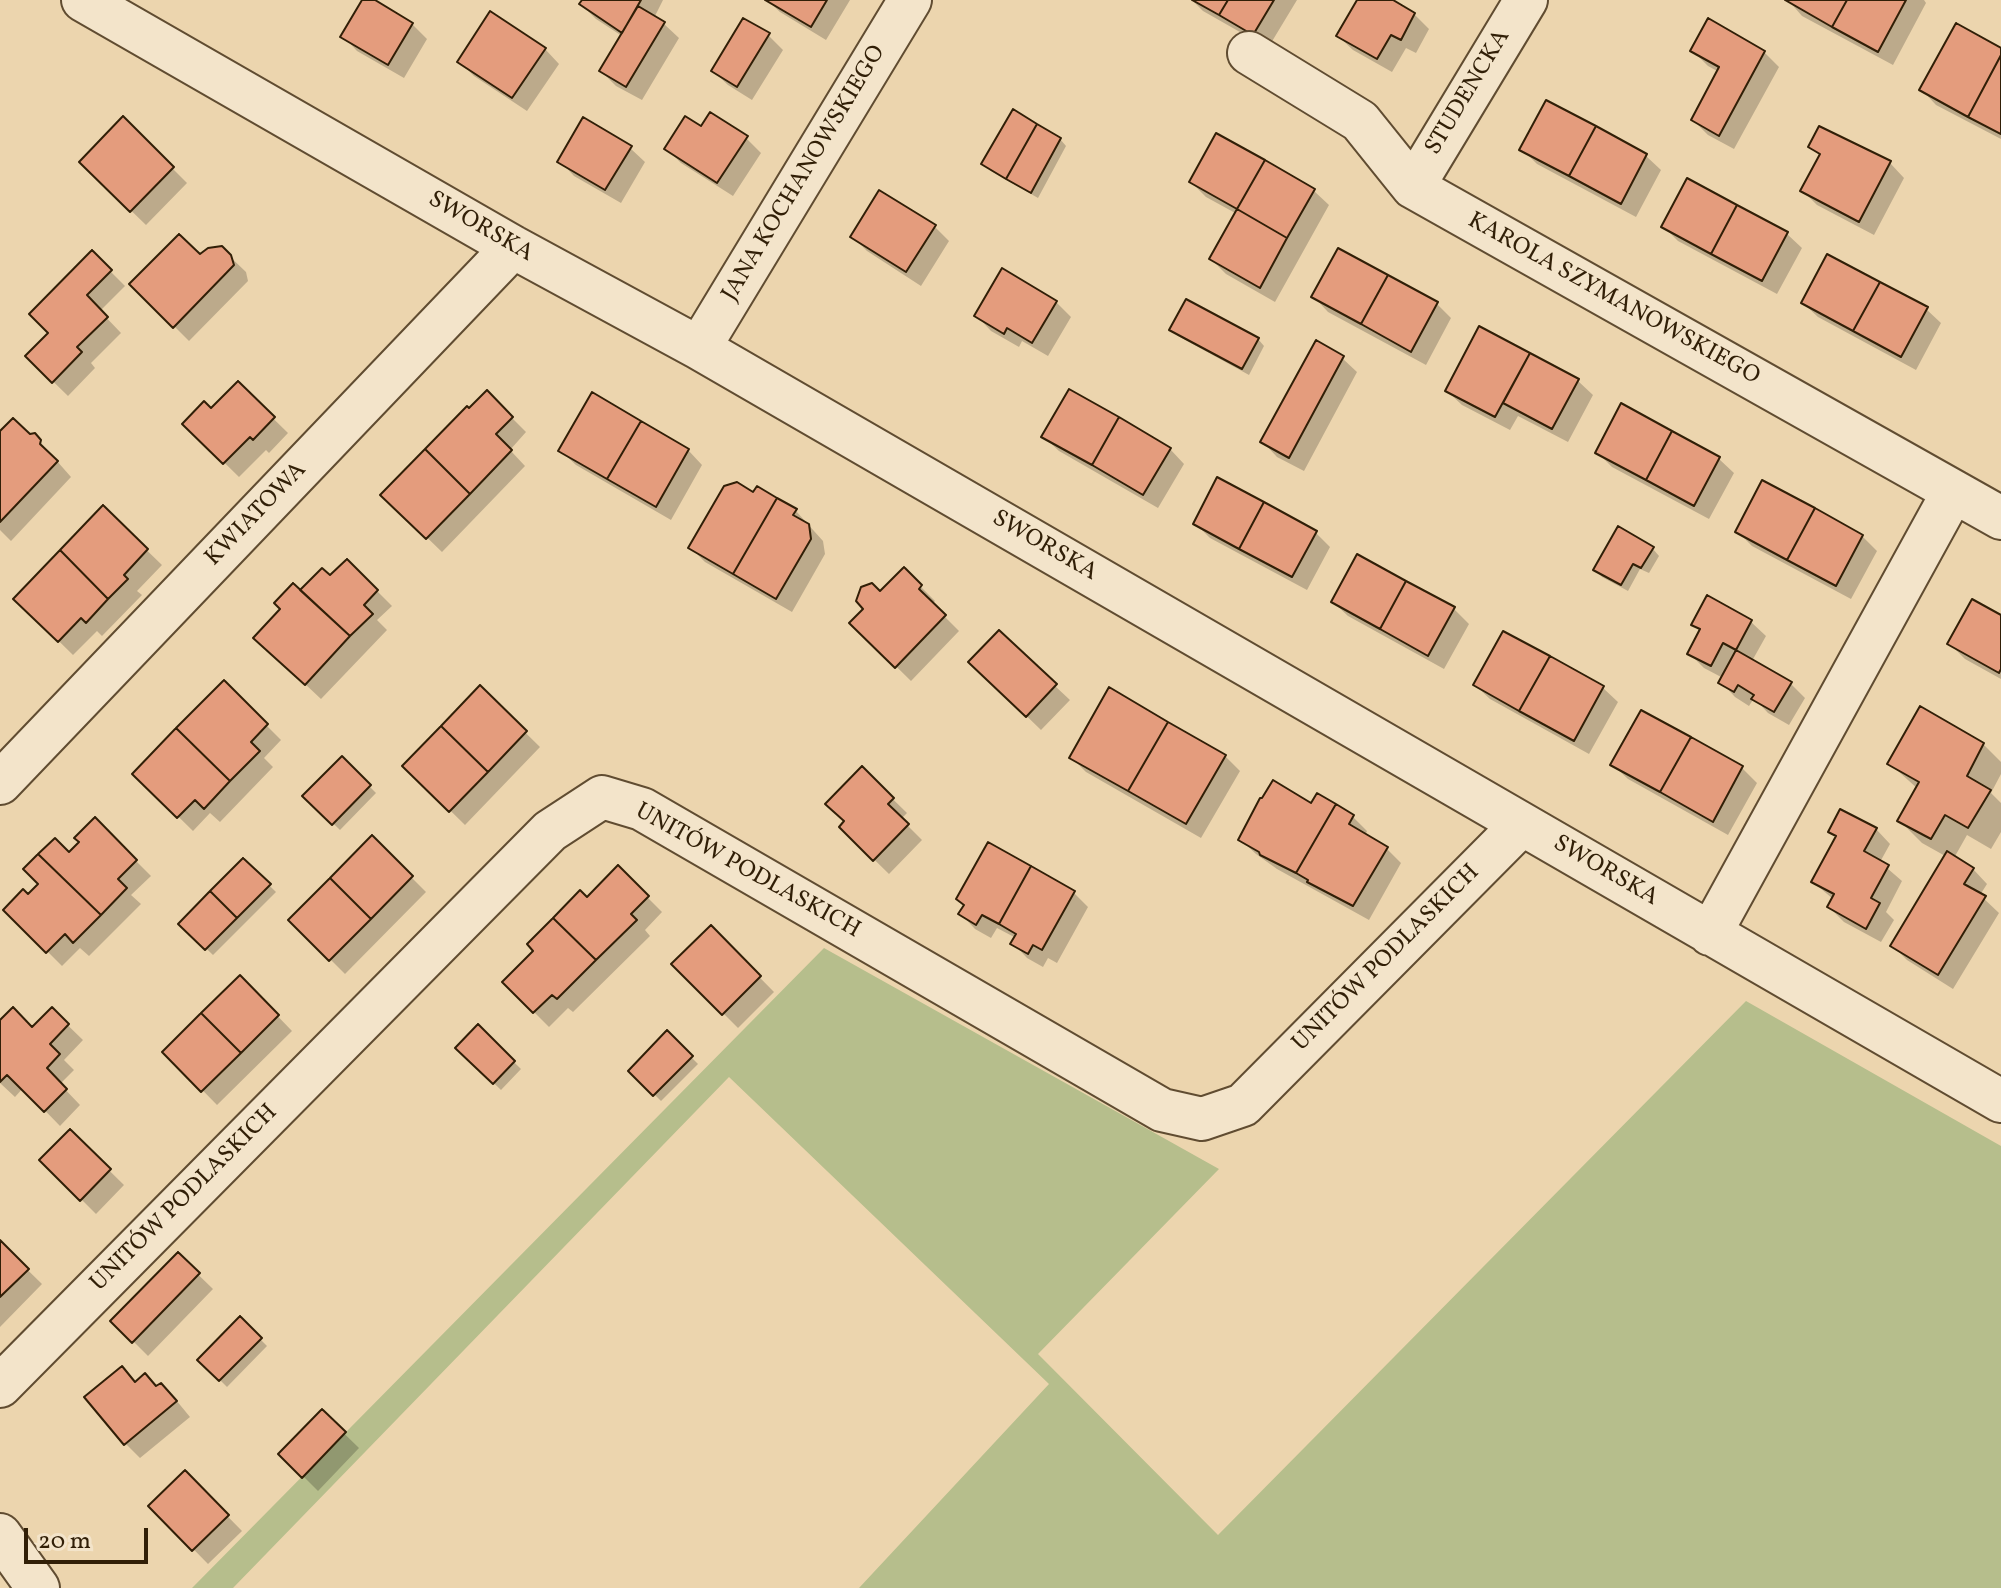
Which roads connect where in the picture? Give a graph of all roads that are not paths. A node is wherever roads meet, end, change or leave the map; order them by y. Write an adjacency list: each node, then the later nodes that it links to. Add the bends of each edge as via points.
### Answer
1 (83, 0): 6 (street, SWORSKA)
2 (910, 0): 7 (street, JANA KOCHANOWSKIEGO)
3 (1526, 0): 5 (street, STUDENCKA)
4 (1249, 53): 5 (street, KAROLA SZYMANOWSKIEGO, via 1360,121)
5 (1413, 187): 8 (street, KAROLA SZYMANOWSKIEGO)
6 (513, 247): 7 (street, SWORSKA); 10 (street, KWIATOWA)
7 (699, 348): 11 (street, SWORSKA)
8 (1953, 492): 9 (street, KAROLA SZYMANOWSKIEGO); 12 (street)
9 (2001, 518)
10 (0, 783)
11 (1522, 824): 12 (street, SWORSKA); 14 (street, UNITÓW PODLASKICH, via 1243,1105 1202,1119 1162,1110 642,809 602,797 550,831)
12 (1710, 934): 13 (street, SWORSKA)
13 (2001, 1101)
14 (0, 1386)
15 (0, 1535): 16 (street)
16 (38, 1588)

